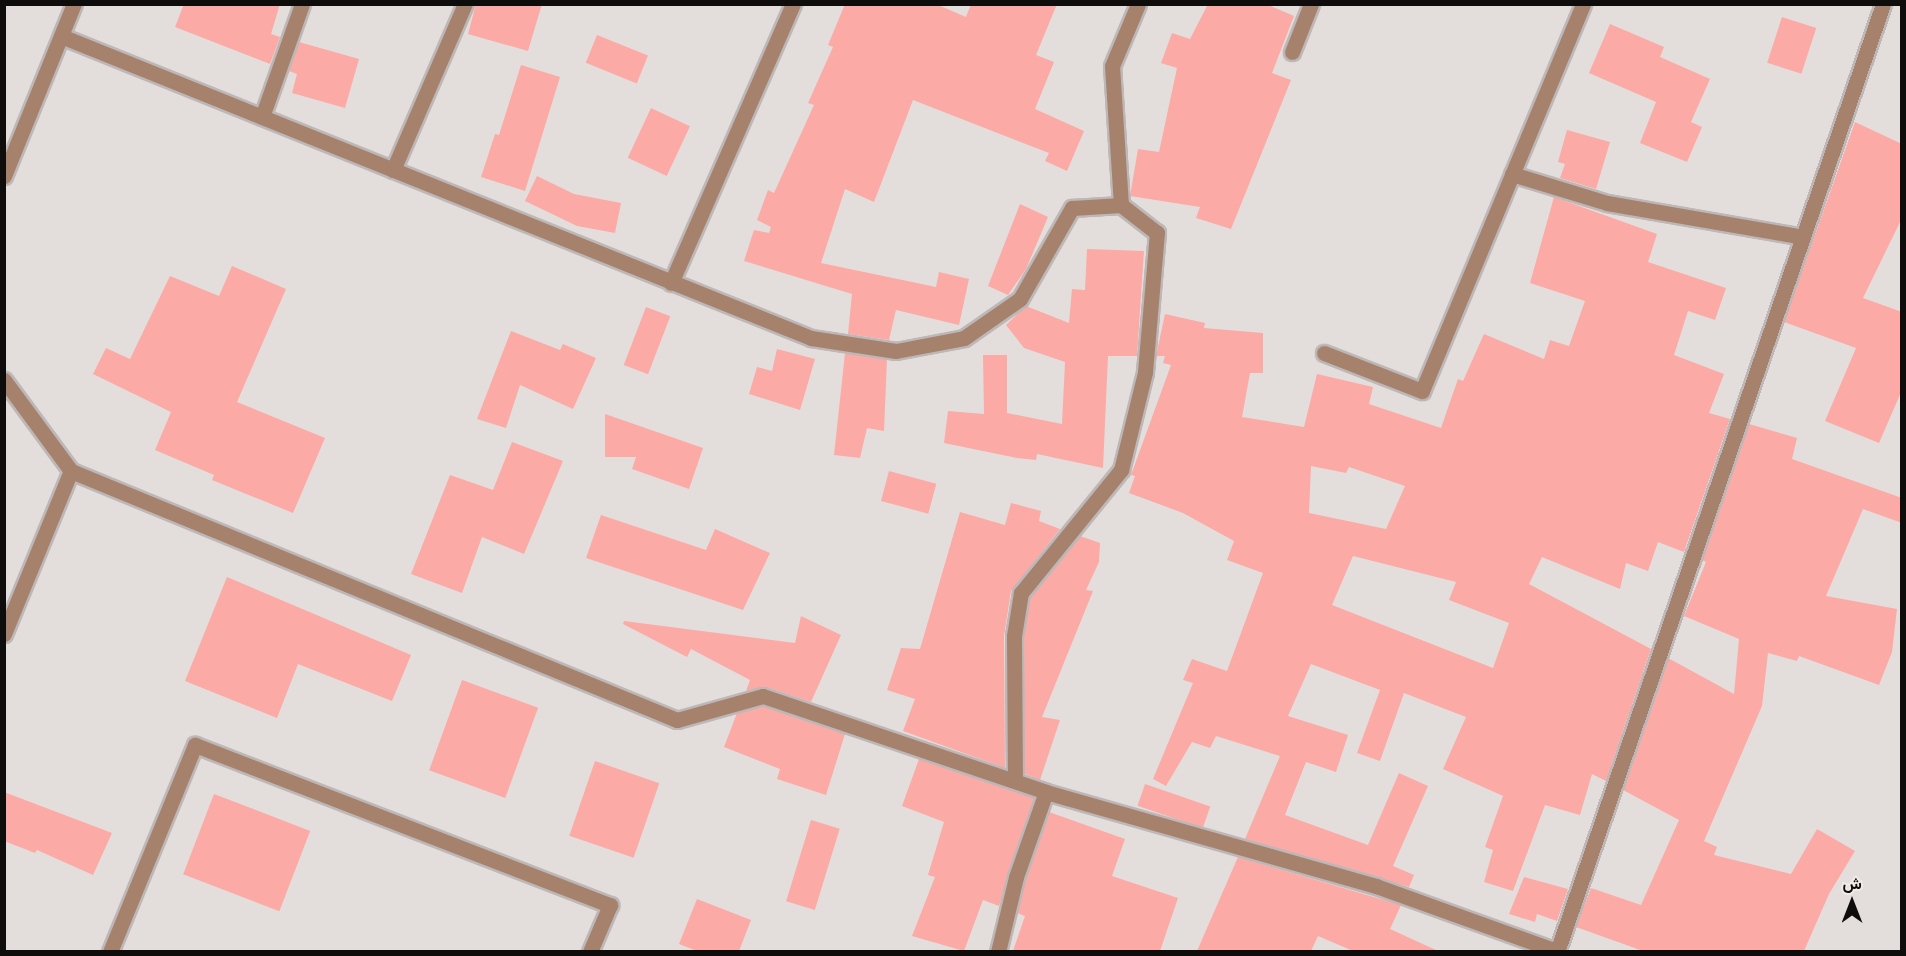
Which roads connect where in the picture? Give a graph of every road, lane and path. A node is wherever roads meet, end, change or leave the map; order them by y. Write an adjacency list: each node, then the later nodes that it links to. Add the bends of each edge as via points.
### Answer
1 (74, 4): 9 (street)
2 (302, 4): 11 (street)
3 (465, 4): 12 (street)
4 (794, 4): 17 (street)
5 (1138, 4): 15 (street, via 1112,66)
6 (1311, 4): 10 (street)
7 (1583, 4): 13 (street)
8 (1883, 4): 16 (street)
9 (61, 36): 11 (street); 14 (street)
10 (1292, 52)
11 (262, 117): 12 (street)
12 (393, 170): 17 (street)
13 (1512, 174): 16 (street, via 1607,203); 18 (street, via 1422,391)
14 (4, 176)
15 (1121, 205): 17 (street, via 1072,208 1020,298 964,338 896,351 811,338); 22 (street, via 1157,233 1145,372 1121,470 1021,593 1014,636)
16 (1803, 237): 23 (street, via 1557,951 1376,886)
17 (671, 283)
18 (1324, 353)
19 (4, 380): 20 (street)
20 (71, 471): 21 (street); 22 (street, via 677,720 763,696)
21 (4, 634)
22 (1015, 781): 23 (street)
23 (1046, 792): 26 (street, via 1016,877)
24 (110, 951): 25 (street, via 195,745 610,905)
25 (590, 951)
26 (998, 951)

